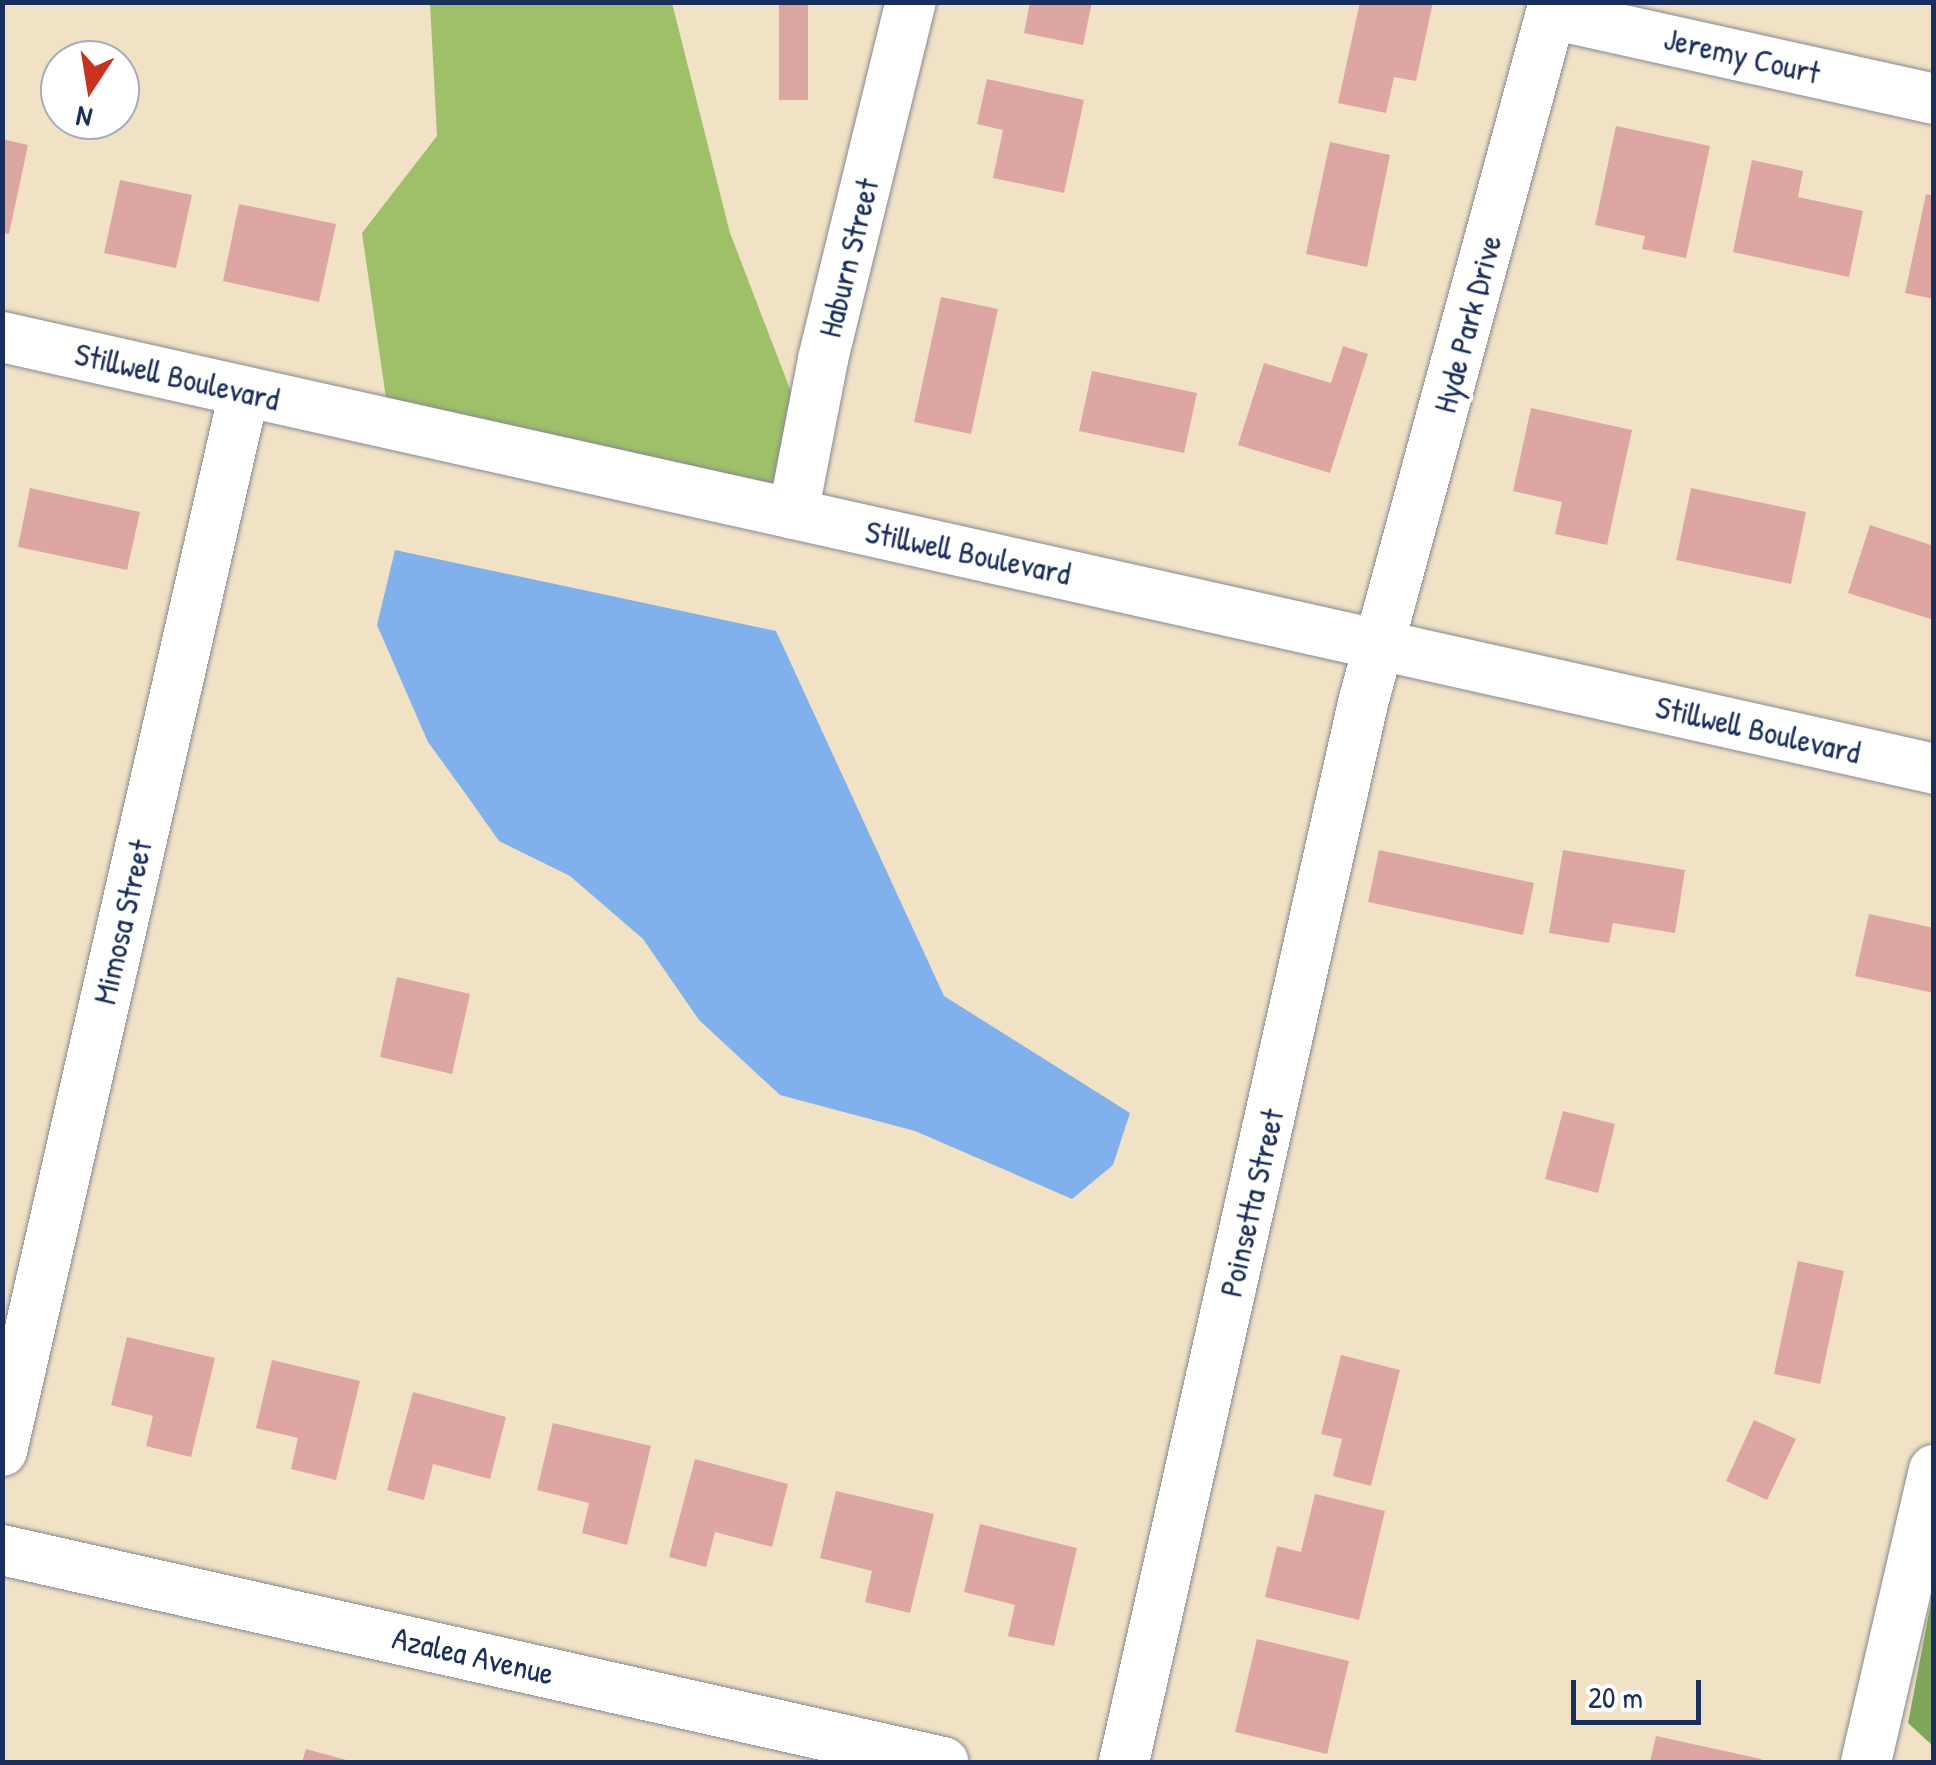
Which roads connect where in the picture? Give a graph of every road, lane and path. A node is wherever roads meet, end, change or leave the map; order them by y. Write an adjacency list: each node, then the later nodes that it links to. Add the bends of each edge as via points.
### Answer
1 (910, 2): 6 (street, Haburn Street, via 827,341)
2 (1553, 8): 3 (street, Jeremy Court); 7 (street, Hyde Park Drive)
3 (1934, 99)
4 (2, 337): 5 (street, Stillwell Boulevard)
5 (244, 392): 6 (street, Stillwell Boulevard); 9 (street, Mimosa Street)
6 (793, 514): 7 (street, Stillwell Boulevard)
7 (1382, 644): 8 (street, Stillwell Boulevard); 13 (street, Poinsetta Street)
8 (1934, 769)
9 (2, 1451)
10 (1934, 1470): 14 (street)
11 (2, 1550): 12 (street, Azalea Avenue)
12 (943, 1762)
13 (1124, 1762)
14 (1866, 1762)

